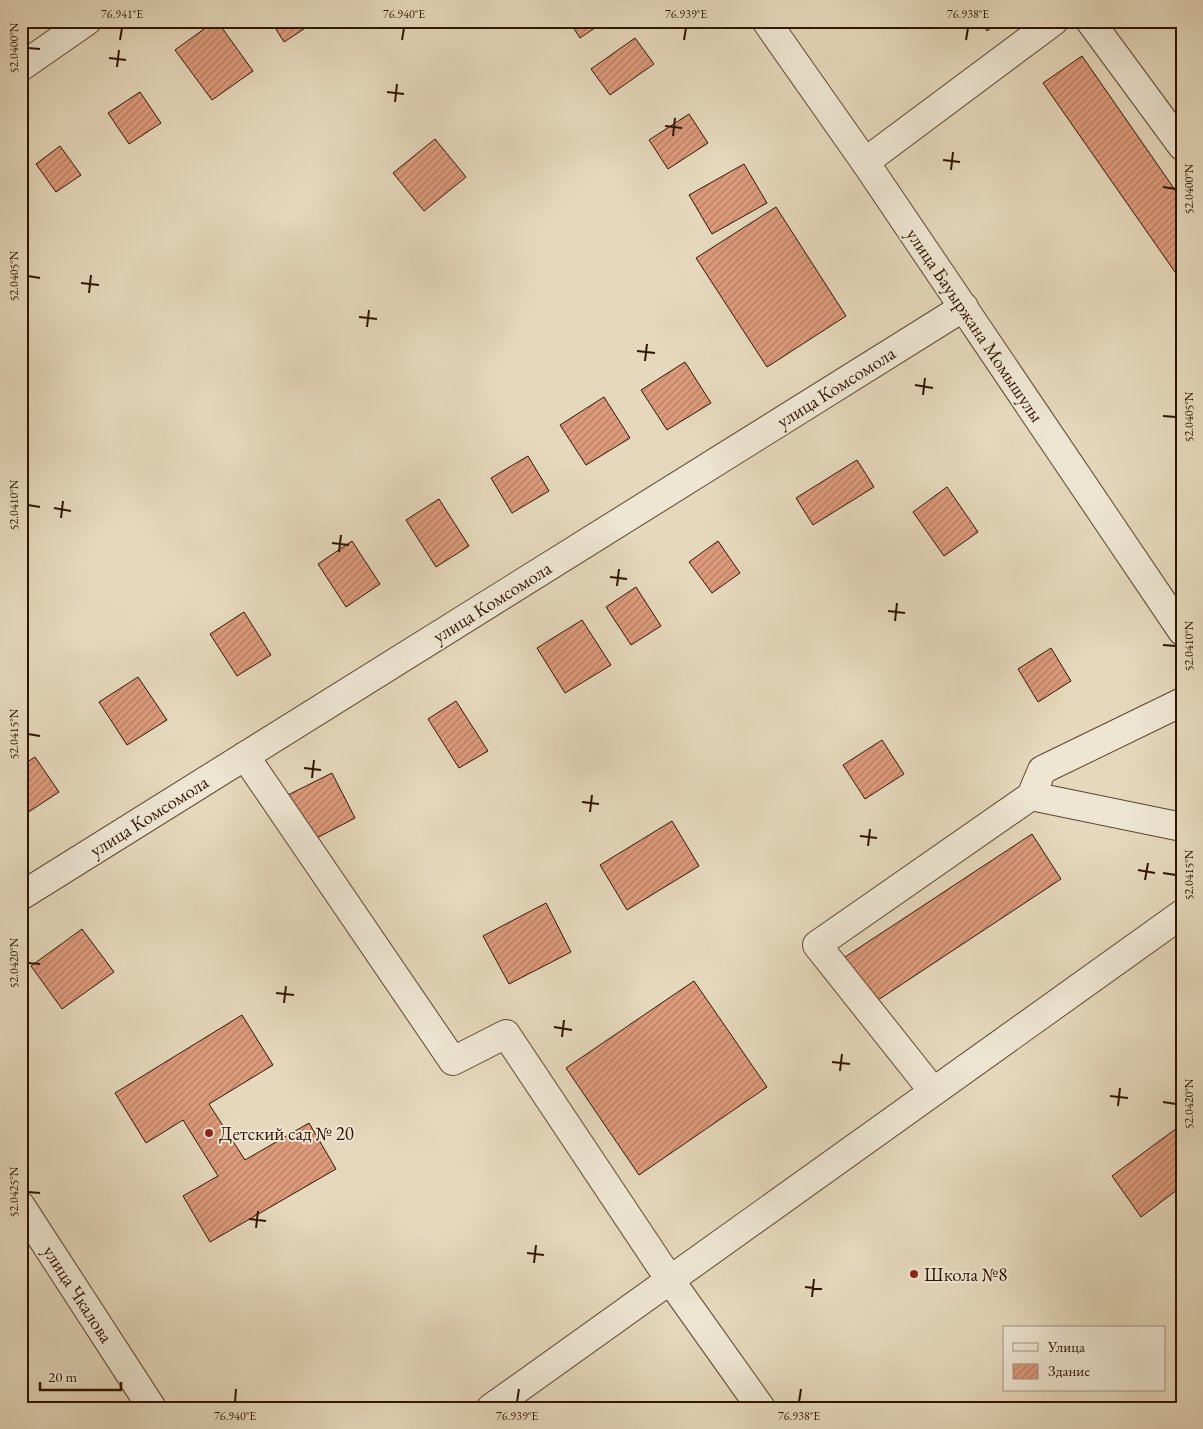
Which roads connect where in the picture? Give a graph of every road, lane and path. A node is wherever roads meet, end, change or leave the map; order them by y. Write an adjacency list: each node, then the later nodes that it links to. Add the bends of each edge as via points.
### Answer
1 (87, 21): 5 (street)
2 (766, 21): 7 (street, улица Бауыржана Момышулы)
3 (1054, 21): 7 (street)
4 (1090, 21): 6 (street)
5 (21, 67)
6 (1182, 146)
7 (865, 162): 8 (street, улица Бауыржана Момышулы)
8 (964, 307): 9 (street, улица Бауыржана Момышулы); 11 (street, улица Комсомола)
9 (1182, 630)
10 (1182, 702): 12 (street, via 1042,770)
11 (245, 756): 14 (street, улица Комсомола); 18 (street, via 453,1061 506,1034)
12 (1031, 796): 13 (street); 16 (street, via 817,945)
13 (1182, 828)
14 (21, 896)
15 (1182, 914): 16 (street)
16 (933, 1091): 18 (street)
17 (21, 1206): 19 (street, улица Чкалова)
18 (670, 1280): 20 (street); 21 (street)
19 (152, 1408)
20 (491, 1408)
21 (761, 1408)

